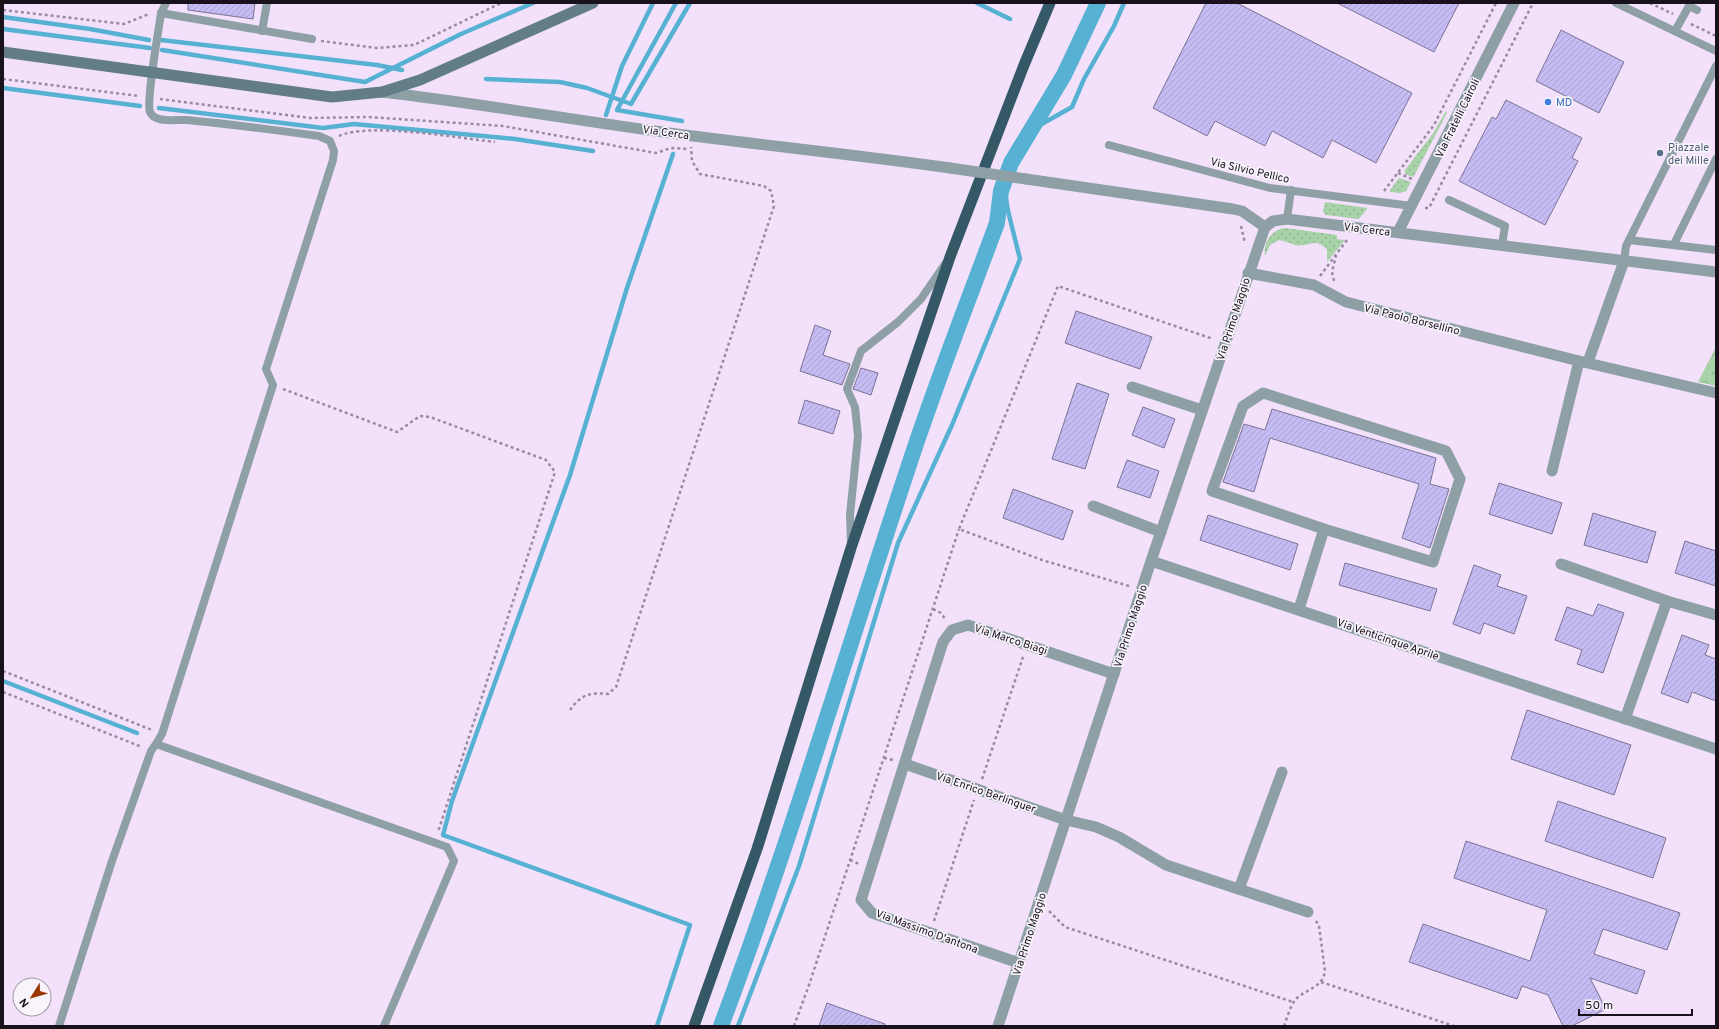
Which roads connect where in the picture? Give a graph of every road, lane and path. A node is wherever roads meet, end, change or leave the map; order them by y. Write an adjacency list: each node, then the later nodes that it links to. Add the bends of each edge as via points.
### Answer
1 (166, 3): 12 (lane)
2 (267, 3): 13 (lane)
3 (501, 3): 15 (path, via 414,45 377,48)
4 (593, 3): 21 (main road, via 420,80)
5 (1050, 3): 45 (highway)
6 (1496, 3): 32 (path, via 1434,125)
7 (1514, 3): 33 (street, Via Fratelli Cairoli)
8 (1533, 3): 33 (path, via 1429,208)
9 (1616, 3): 14 (lane)
10 (3, 10): 12 (path, via 124,24 144,15)
11 (1697, 10): 14 (lane, via 1689,6)
12 (161, 13): 13 (lane); 19 (lane)
13 (262, 31): 15 (lane)
14 (1675, 31): 16 (lane)
15 (312, 39)
16 (1716, 51)
17 (3, 52): 19 (main road)
18 (1716, 66): 39 (lane)
19 (153, 71): 21 (main road, via 332,97); 22 (lane)
20 (3, 79): 22 (path)
21 (382, 92): 23 (street, Via Cerca)
22 (150, 98): 24 (lane, via 150,112 154,117 161,119 319,136); 28 (path, via 310,118 368,117 503,126 656,153 671,148)
23 (692, 136): 28 (path); 36 (street, Via Cerca, bridge, via 825,151 1233,209 1242,211)
24 (330, 141): 25 (path, via 348,132 381,130); 53 (lane, via 334,150 333,160 266,369)
25 (494, 142)
26 (1109, 145): 30 (lane, Via Silvio Pellico, via 1270,188)
27 (696, 147): 28 (path)
28 (691, 148): 74 (path, via 692,161 700,174 764,186 772,191 774,206 616,687 608,694 598,693 580,697)
29 (1716, 159): 40 (lane)
30 (1291, 190): 32 (lane, Via Silvio Pellico); 34 (lane)
31 (1449, 200): 41 (lane, via 1505,226)
32 (1376, 202): 33 (lane, Via Silvio Pellico)
33 (1412, 206): 38 (street, Via Fratelli Cairoli)
34 (1287, 219): 36 (street, Via Cerca, via 1273,221); 37 (street, Via Cerca)
35 (1236, 220): 42 (path, via 1245,236)
36 (1265, 227): 48 (street, Via Primo Maggio)
37 (1357, 227): 38 (street, Via Cerca); 44 (path)
38 (1398, 232): 41 (street, Via Cerca)
39 (1629, 240): 40 (lane); 46 (lane)
40 (1674, 244): 43 (lane)
41 (1502, 246): 46 (street, Via Cerca)
42 (1243, 250)
43 (1716, 250)
44 (1336, 255): 49 (path); 50 (path, via 1332,272)
45 (950, 257): 62 (highway); 62 (lane, via 921,299 898,322 861,351 850,382 848,389 855,408 858,436 850,515)
46 (1624, 261): 47 (street, Via Cerca); 52 (street)
47 (1716, 272)
48 (1248, 273): 49 (street, Via Paolo Borsellino); 51 (street, Via Primo Maggio)
49 (1314, 284): 50 (street, Via Paolo Borsellino)
50 (1346, 302): 52 (street, Via Paolo Borsellino)
51 (1225, 343): 56 (street, Via Primo Maggio); 59 (path, via 1058,286)
52 (1584, 362): 55 (street, Via Paolo Borsellino); 57 (street)
53 (274, 385): 76 (lane); 82 (path, via 397,432 420,416 430,417 546,460 555,472 439,826)
54 (1132, 387): 56 (street)
55 (1716, 393)
56 (1202, 410): 61 (street, Via Primo Maggio)
57 (1552, 471)
58 (1093, 506): 61 (street)
59 (959, 529): 65 (path, via 1042,560); 67 (path)
60 (1324, 529): 60 (street, via 1212,491 1243,406 1263,393 1446,451 1460,479 1433,562); 68 (street)
61 (1161, 532): 63 (street, Via Primo Maggio)
62 (851, 548): 91 (highway, via 757,849)
63 (1151, 561): 65 (street, Via Primo Maggio); 68 (street, Via Venticinque Aprile)
64 (1561, 564): 66 (street)
65 (1142, 589): 72 (street, Via Primo Maggio)
66 (1667, 601): 69 (street); 75 (street)
67 (933, 609): 70 (path, via 941,613); 92 (path)
68 (1299, 609): 75 (street, Via Venticinque Aprile)
69 (1716, 615)
70 (952, 630): 72 (street, Via Marco Biagi, via 968,625); 79 (street, via 943,642)
71 (3, 671): 76 (path)
72 (1114, 674): 81 (street, Via Primo Maggio)
73 (3, 692): 77 (path)
74 (570, 710)
75 (1625, 719): 78 (street, Via Venticinque Aprile)
76 (162, 734): 77 (lane)
77 (154, 747): 82 (lane); 89 (lane, via 112,861)
78 (1716, 750)
79 (905, 764): 81 (street, Via Enrico Berlinguer); 86 (street, Via Massimo D'antona, via 861,900 872,913)
80 (1282, 772): 83 (street)
81 (1066, 820): 83 (street, Via Enrico Berlinguer, via 1096,827 1119,837 1166,865); 84 (street, Via Primo Maggio)
82 (436, 842): 90 (lane, via 447,847 454,861)
83 (1240, 889): 85 (street, Via Enrico Berlinguer)
84 (1037, 908): 86 (street, Via Primo Maggio); 88 (path, via 1052,912 1065,927)
85 (1308, 912): 87 (path, via 1319,926 1326,971)
86 (1018, 964): 93 (street, Via Primo Maggio)
87 (1321, 982): 88 (path); 95 (path)
88 (1294, 1002): 94 (path)
89 (59, 1026)
90 (384, 1026)
91 (694, 1026)
92 (794, 1026)
93 (998, 1026)
94 (1284, 1026)
95 (1454, 1026)

